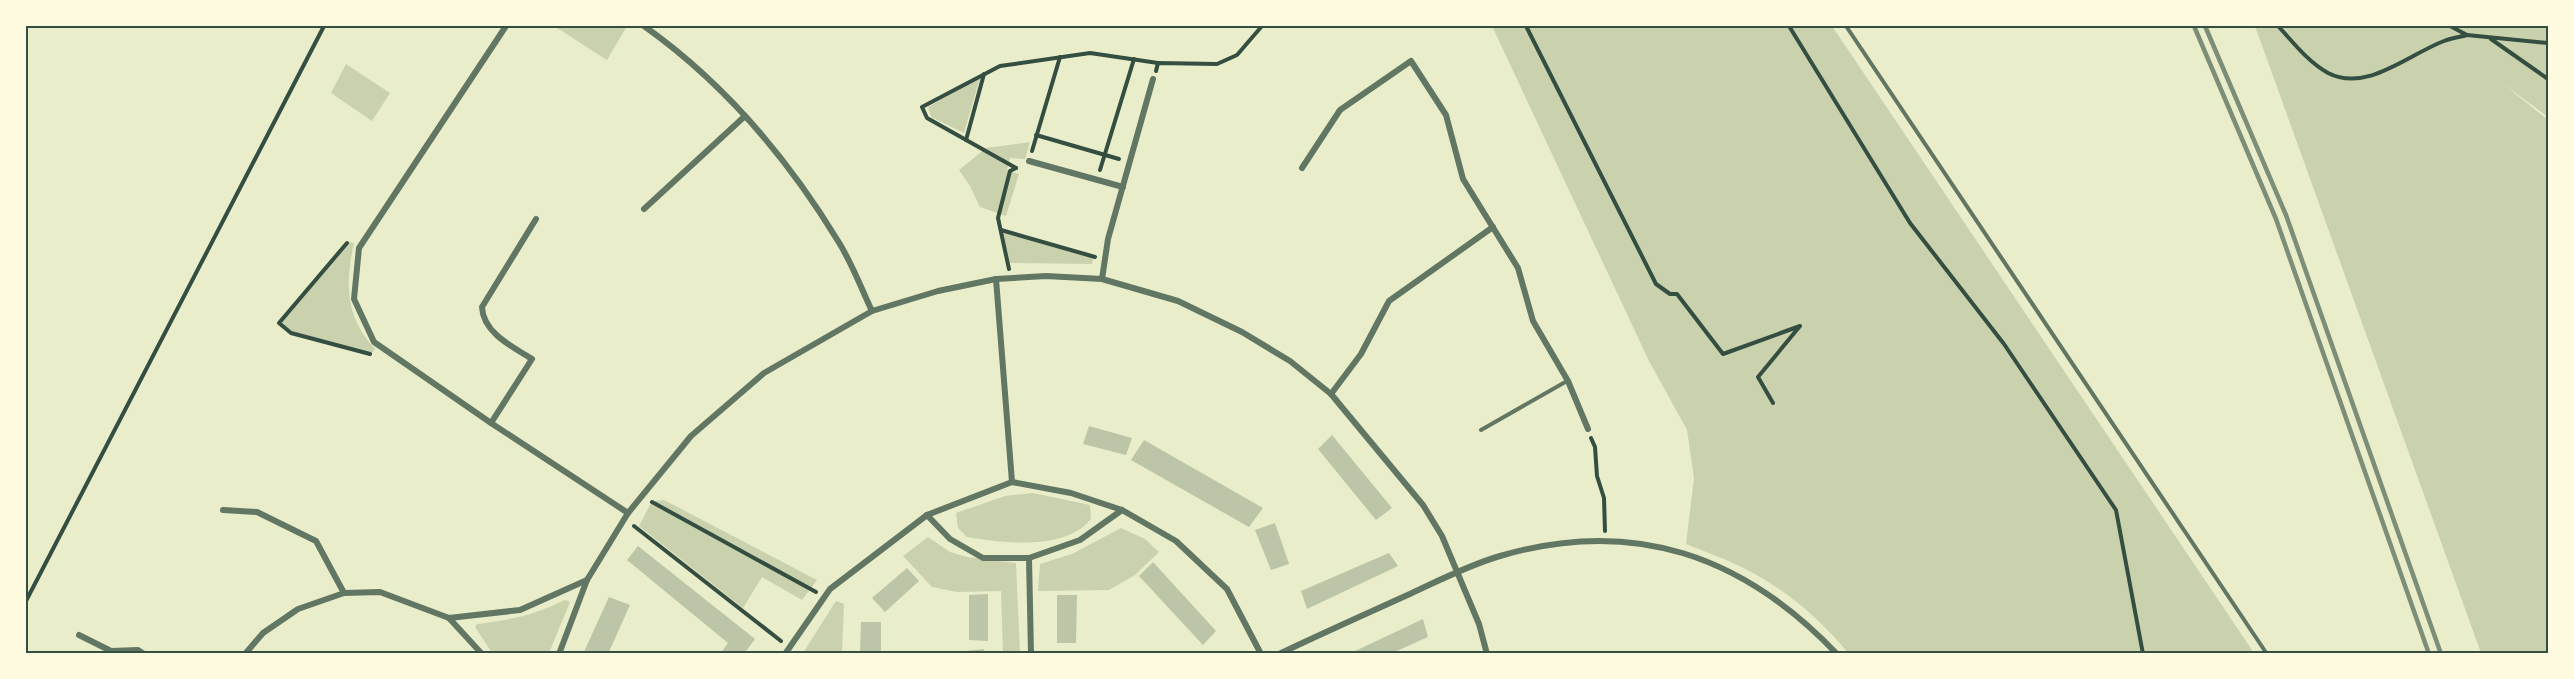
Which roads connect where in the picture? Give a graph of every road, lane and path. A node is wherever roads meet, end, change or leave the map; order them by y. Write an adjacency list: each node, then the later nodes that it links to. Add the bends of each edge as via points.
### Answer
1 (324, 26): 56 (path)
2 (506, 26): 37 (street, via 359,248 354,299 374,342)
3 (644, 26): 18 (street, via 702,71)
4 (1262, 26): 14 (path, via 1237,55 1217,64)
5 (1526, 26): 40 (path, via 1656,284 1670,294 1677,294 1724,354 1800,326 1758,377)
6 (1789, 26): 70 (path, via 1910,224 2004,344 2116,510)
7 (1846, 26): 71 (lane)
8 (2278, 26): 10 (path, via 2310,60 2345,79 2382,71 2443,41)
9 (2450, 26): 10 (path)
10 (2467, 35): 11 (path)
11 (2490, 38): 12 (path); 17 (path)
12 (2548, 43)
13 (1134, 59): 14 (path); 15 (path, via 1090,53 1000,66); 21 (path)
14 (1158, 63): 16 (path)
15 (984, 74): 20 (path); 20 (path, via 922,107 927,118)
16 (1153, 79): 23 (street)
17 (2548, 79)
18 (745, 116): 28 (street); 36 (street, via 787,166 839,243)
19 (1036, 135): 21 (path)
20 (966, 140): 24 (path)
21 (1105, 154): 23 (path); 26 (path)
22 (1029, 161): 26 (street)
23 (1130, 162): 27 (street)
24 (1016, 168)
25 (1302, 168): 30 (street, via 1340,110 1411,61 1446,115 1462,179)
26 (1097, 180): 27 (street)
27 (1123, 187): 33 (street)
28 (644, 209)
29 (536, 219): 41 (street, via 482,307 488,326 532,359)
30 (1493, 227): 38 (street, via 1518,268 1533,321); 39 (street, via 1389,301 1361,354)
31 (1000, 230): 33 (path)
32 (348, 242): 37 (path, via 279,323 291,333 373,355)
33 (1105, 260): 35 (street)
34 (996, 279): 35 (street); 36 (street); 44 (street)
35 (1102, 279): 39 (street, via 1178,301 1242,332 1290,361)
36 (872, 311): 45 (street, via 764,373 690,436)
37 (388, 352): 41 (street)
38 (1568, 381): 42 (street); 43 (lane)
39 (1331, 394): 52 (street, via 1423,505)
40 (1773, 403)
41 (490, 423): 48 (street)
42 (1588, 429): 50 (path, via 1604,498)
43 (1481, 430)
44 (1012, 482): 47 (street, via 1071,493); 49 (street)
45 (641, 496): 48 (street); 55 (path)
46 (223, 510): 54 (street, via 257,512 316,541)
47 (1122, 510): 51 (street, via 1080,540); 66 (street, via 1176,541 1227,590)
48 (626, 515): 53 (street); 59 (path)
49 (927, 515): 51 (street, via 950,539 983,558); 55 (street, via 830,589)
50 (1605, 540): 52 (street, via 1528,549); 69 (street, via 1660,546 1732,572 1762,588 1809,624)
51 (1029, 558): 65 (street)
52 (1458, 572): 67 (street); 68 (street)
53 (587, 580): 57 (street, via 520,610); 63 (street)
54 (344, 593): 57 (street, via 380,592); 61 (street, via 298,609 263,633)
55 (825, 597): 59 (street)
56 (26, 601)
57 (449, 618): 62 (street)
58 (79, 635): 60 (street, via 111,651 138,650)
59 (789, 647): 64 (street)
60 (144, 654)
61 (245, 654)
62 (482, 654)
63 (559, 654)
64 (785, 654)
65 (1031, 654)
66 (1261, 654)
67 (1279, 654)
68 (1487, 654)
69 (1837, 654)
70 (2143, 654)
71 (2267, 654)

